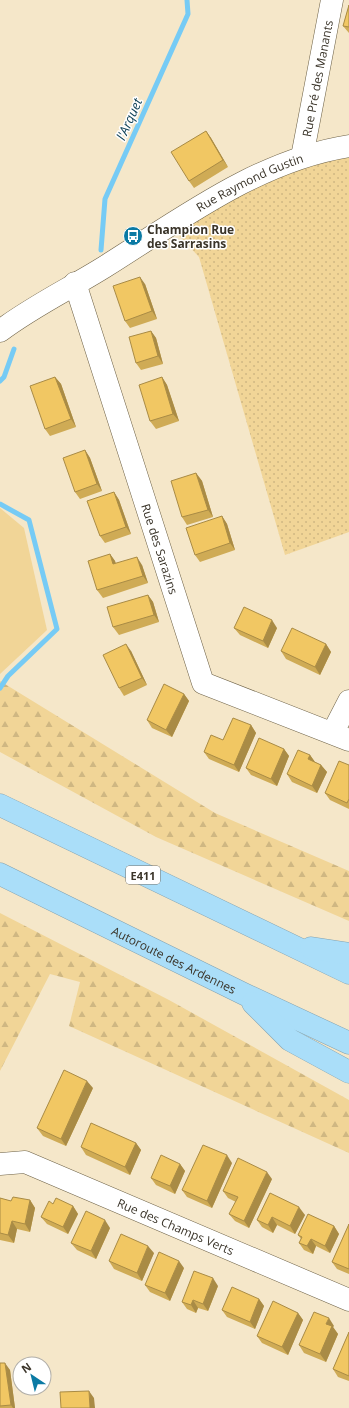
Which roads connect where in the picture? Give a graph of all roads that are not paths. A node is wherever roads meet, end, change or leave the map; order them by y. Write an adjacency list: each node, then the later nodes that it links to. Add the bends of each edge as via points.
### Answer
1 (332, 0): 3 (street, Rue Pré des Manants)
2 (349, 146): 3 (street, Rue Raymond Gustin)
3 (302, 158): 4 (street, Rue Raymond Gustin, via 264,173 226,193)
4 (75, 283): 5 (street, Rue Raymond Gustin); 7 (street, Rue des Sarazins, via 203,683)
5 (0, 331)
6 (349, 700): 7 (street, Rue des Sarazins)
7 (341, 736)
8 (0, 805): 10 (highway, E411)
9 (0, 874): 13 (highway, Autoroute des Ardennes)
10 (287, 944): 11 (highway); 12 (highway, E411)
11 (349, 954)
12 (349, 974)
13 (244, 994): 14 (highway, Autoroute des Ardennes); 15 (highway, via 290,1040)
14 (349, 1043)
15 (349, 1072)
16 (0, 1164): 17 (street, Rue des Champs Verts, via 25,1162)
17 (349, 1300)

